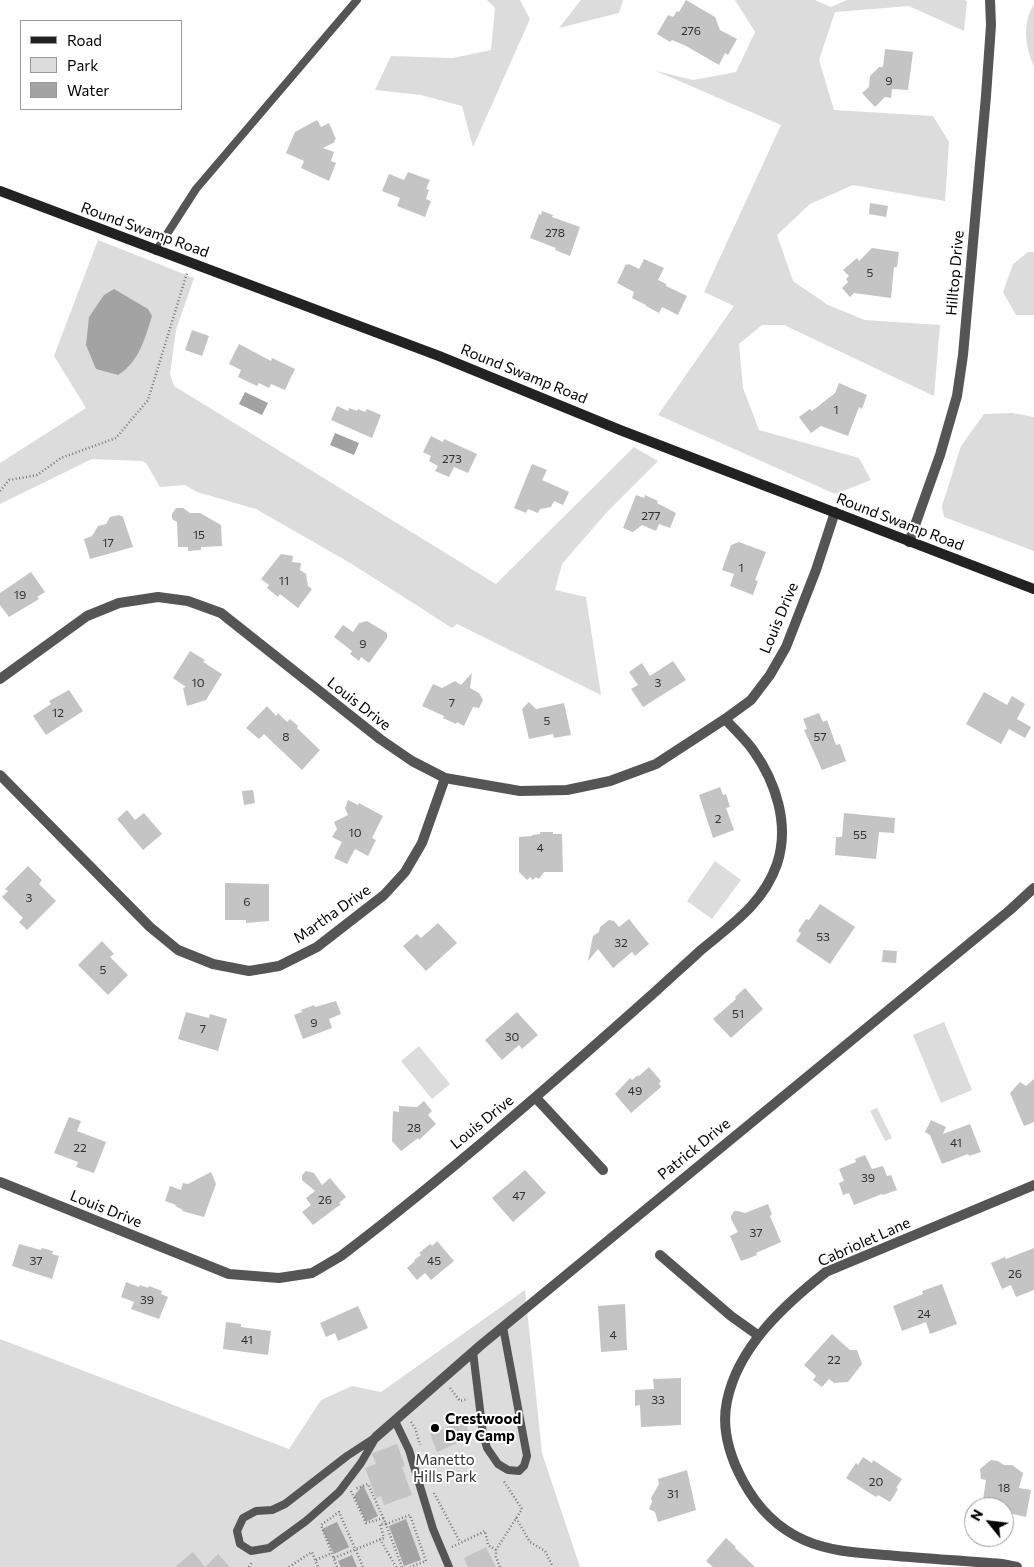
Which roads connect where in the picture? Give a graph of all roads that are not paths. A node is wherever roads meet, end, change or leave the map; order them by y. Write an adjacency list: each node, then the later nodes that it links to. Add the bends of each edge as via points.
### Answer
1 (357, 0): 4 (lane, via 196,188)
2 (990, 0): 6 (street, Hilltop Drive, via 986,96 957,396)
3 (0, 191): 4 (street, Round Swamp Road)
4 (156, 251): 5 (street, Round Swamp Road, via 439,356 620,430)
5 (835, 512): 6 (street, Round Swamp Road); 9 (street, Louis Drive, via 786,647 770,676 750,700)
6 (909, 542): 7 (street, Round Swamp Road)
7 (1034, 589)
8 (0, 679): 11 (street, Louis Drive, via 88,616 119,603 158,597 188,601 221,613 380,739)
9 (725, 719): 11 (street, Louis Drive, via 656,764 610,781 567,790 520,792); 13 (street, Louis Drive, via 752,748 770,776 779,806 783,833 777,863 764,890 742,918)
10 (0, 775): 11 (street, Martha Drive, via 150,926 178,950 213,964 249,970 279,966 317,947 384,895 405,872 422,843)
11 (445, 778)
12 (1034, 888): 18 (street, Patrick Drive)
13 (536, 1098): 14 (street); 15 (street, Louis Drive, via 341,1256 312,1273 279,1278 229,1274)
14 (603, 1170)
15 (0, 1182)
16 (1034, 1185): 19 (street, Cabriolet Lane, via 826,1272 800,1293)
17 (660, 1255): 19 (street)
18 (502, 1326): 20 (street, Patrick Drive); 20 (lane, via 527,1456 519,1471 508,1470 494,1459 487,1448)
19 (759, 1336): 24 (street, Cabriolet Lane, via 738,1368 726,1402 726,1432 733,1463 751,1496 773,1522 804,1540 837,1551)
20 (473, 1352): 21 (street, Patrick Drive)
21 (395, 1421): 22 (street, Patrick Drive); 23 (lane, via 409,1450 433,1529)
22 (376, 1436): 22 (lane, via 285,1504 272,1510 256,1511 243,1518 237,1531 240,1544 251,1551 269,1548 306,1521 338,1492 361,1463)
23 (449, 1567)
24 (1016, 1567)

